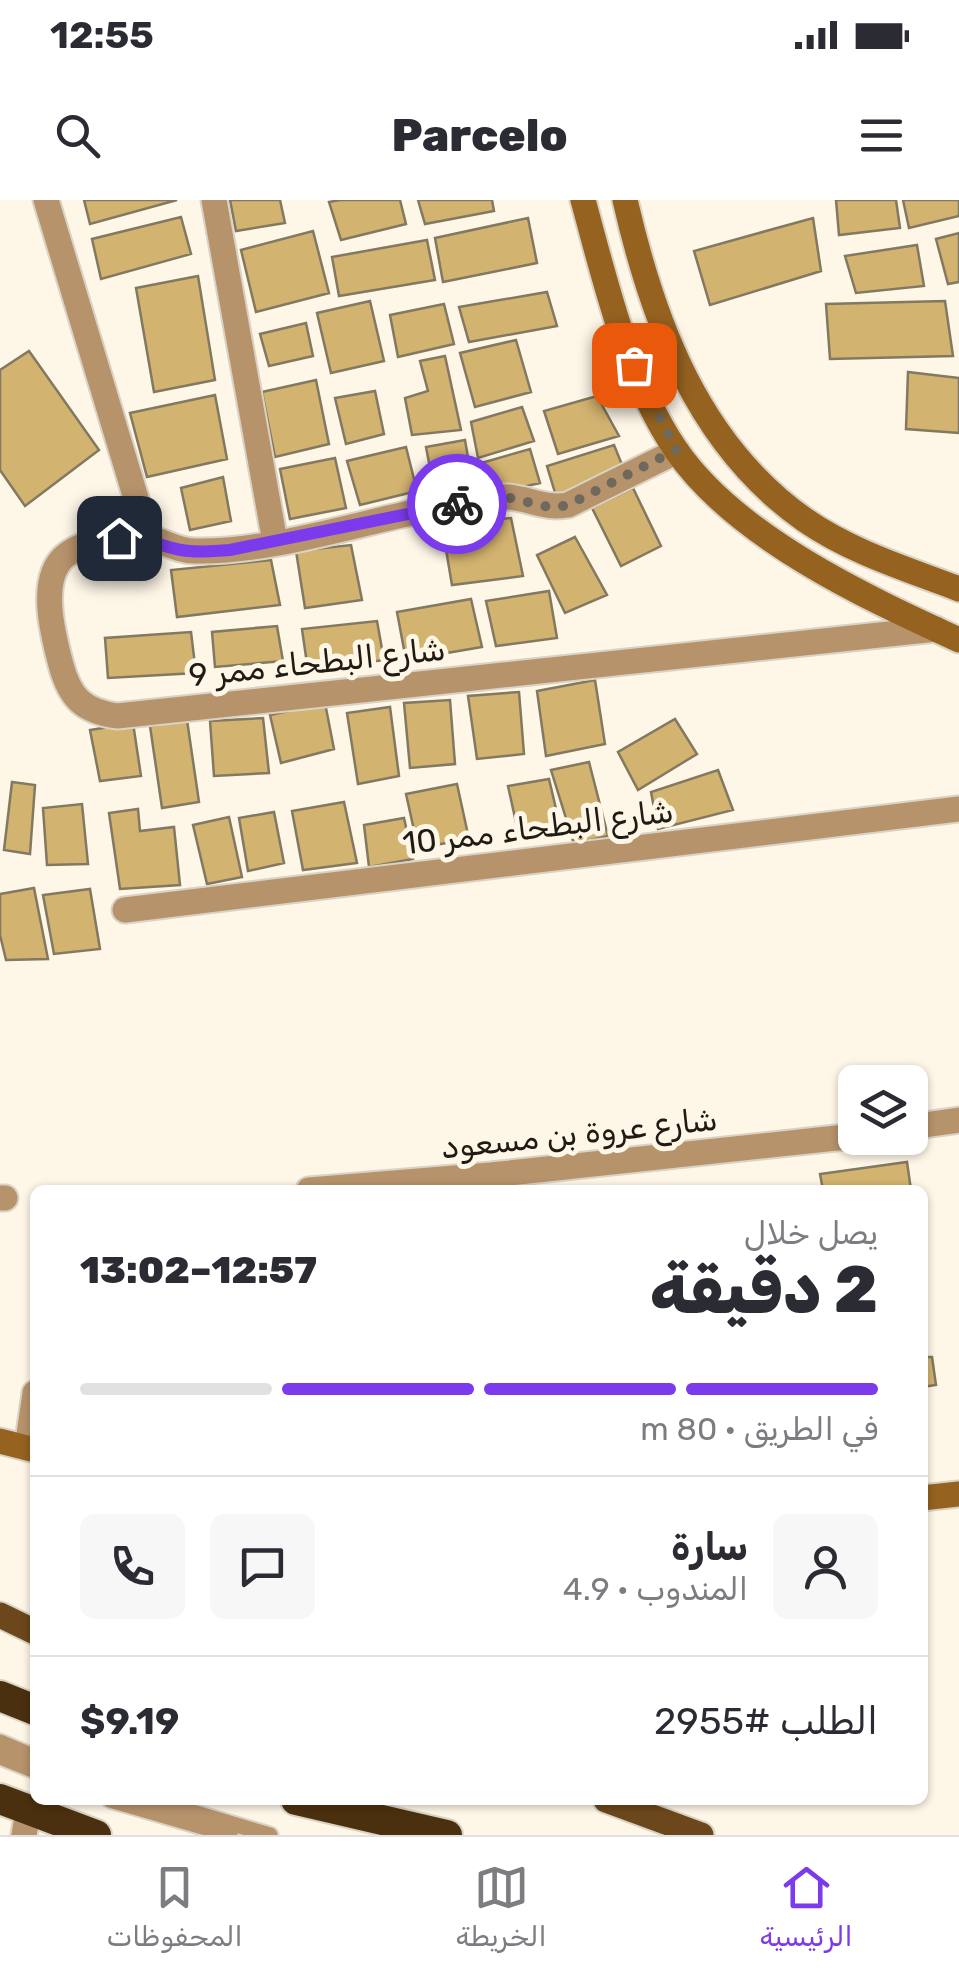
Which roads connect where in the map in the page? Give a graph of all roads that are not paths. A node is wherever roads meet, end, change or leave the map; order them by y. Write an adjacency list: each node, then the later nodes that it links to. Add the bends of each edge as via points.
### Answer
1 (46, 200): 6 (street)
2 (214, 200): 7 (street)
3 (583, 200): 5 (street, via 634,365)
4 (625, 200): 8 (street, via 663,331 736,457 807,521 848,545)
5 (676, 450): 7 (street, شارع البطحاء ممر 9, via 568,505 506,497); 9 (street, via 724,504 808,564)
6 (148, 538): 7 (street, شارع البطحاء ممر 9, via 193,552); 9 (street, شارع البطحاء ممر 9, via 81,546 52,577 63,673 92,712 117,716)
7 (274, 542)
8 (959, 589)
9 (948, 634)
10 (959, 809): 11 (street, شارع البطحاء ممر 10)
11 (125, 910)
12 (959, 1120): 13 (street)
13 (928, 1124)
14 (838, 1138): 15 (street, شارع عروة بن مسعود)
15 (370, 1185)
16 (0, 1441): 17 (street)
17 (30, 1449)
18 (959, 1494): 19 (street)
19 (928, 1497)
20 (0, 1615): 21 (main road)
21 (30, 1630)
22 (0, 1696): 23 (highway)
23 (30, 1708)
24 (0, 1742): 25 (lane)
25 (30, 1755)
26 (0, 1757): 27 (lane)
27 (30, 1769)
28 (0, 1798): 33 (highway)
29 (127, 1805): 35 (lane)
30 (169, 1805): 36 (lane)
31 (315, 1805): 37 (highway)
32 (620, 1805): 38 (main road)
33 (26, 1823): 34 (highway)
34 (96, 1835)
35 (230, 1835)
36 (270, 1835)
37 (447, 1835)
38 (701, 1835)

